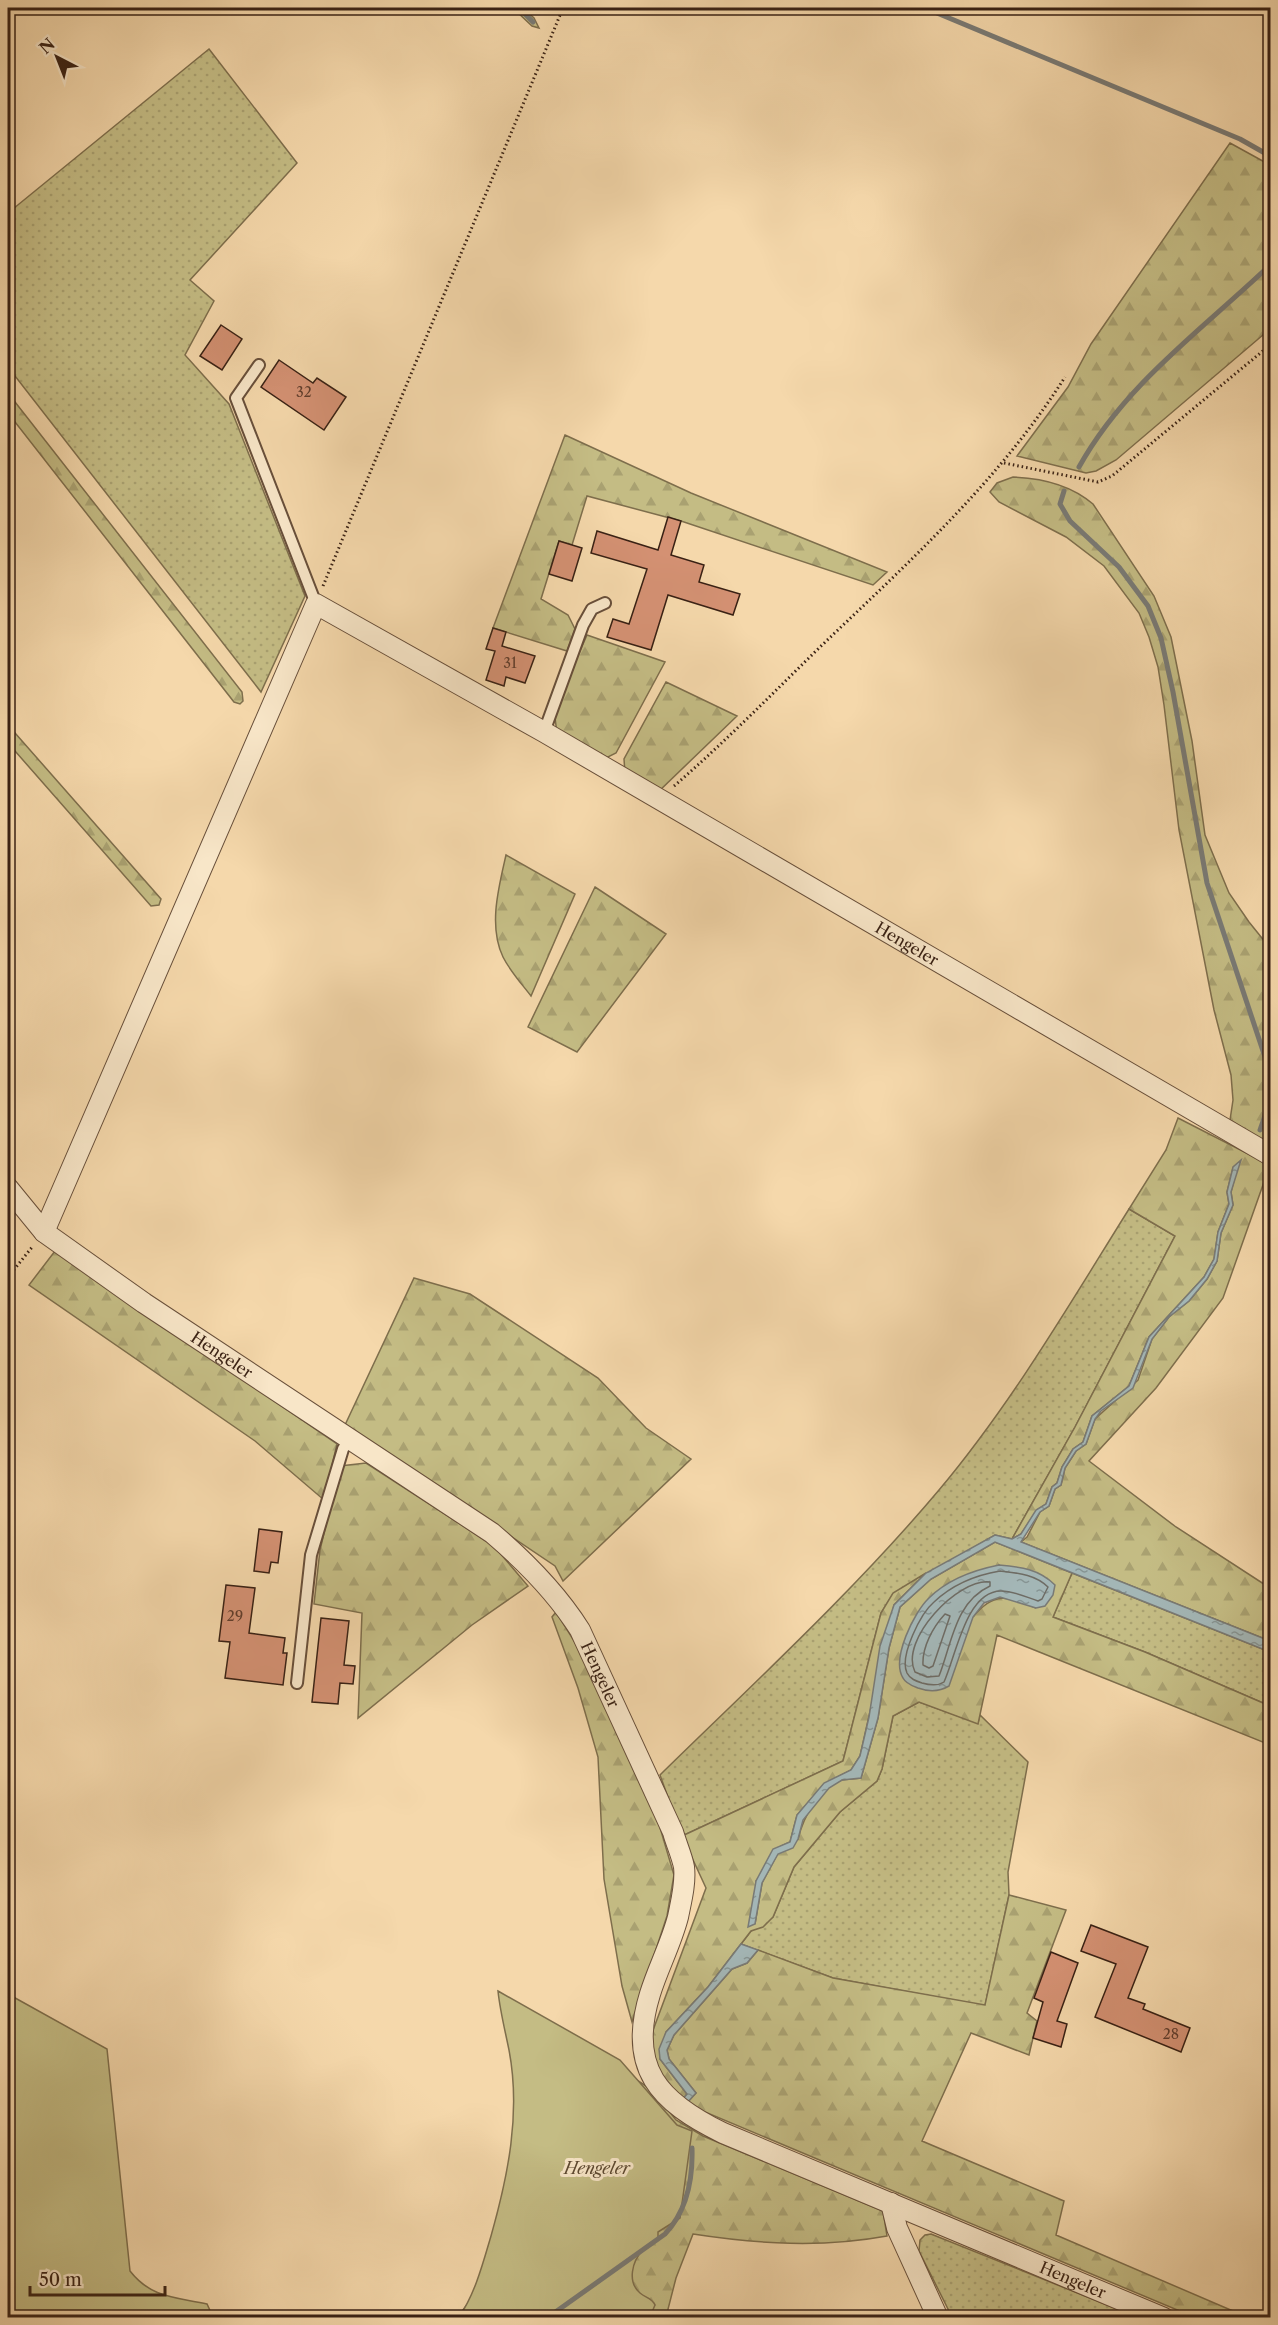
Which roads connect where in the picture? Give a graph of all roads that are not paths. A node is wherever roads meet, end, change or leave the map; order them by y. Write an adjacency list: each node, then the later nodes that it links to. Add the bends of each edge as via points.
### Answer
1 (259, 365): 3 (lane, via 236,398)
2 (605, 603): 4 (lane, via 592,609 583,625)
3 (316, 604): 4 (street, Hengeler); 7 (street)
4 (544, 732): 5 (street, Hengeler)
5 (1270, 1155)
6 (14, 1195): 7 (street, Hengeler)
7 (44, 1232): 8 (street, Hengeler)
8 (350, 1438): 9 (lane, via 343,1449 311,1555); 10 (street, Hengeler, via 492,1533 564,1604 580,1630 673,1832 684,1867 673,1936 650,1994 641,2034 643,2057 665,2096 723,2133)
9 (297, 1683)
10 (891, 2203): 11 (street, via 897,2228); 12 (street, Hengeler)
11 (938, 2318)
12 (1164, 2318)

